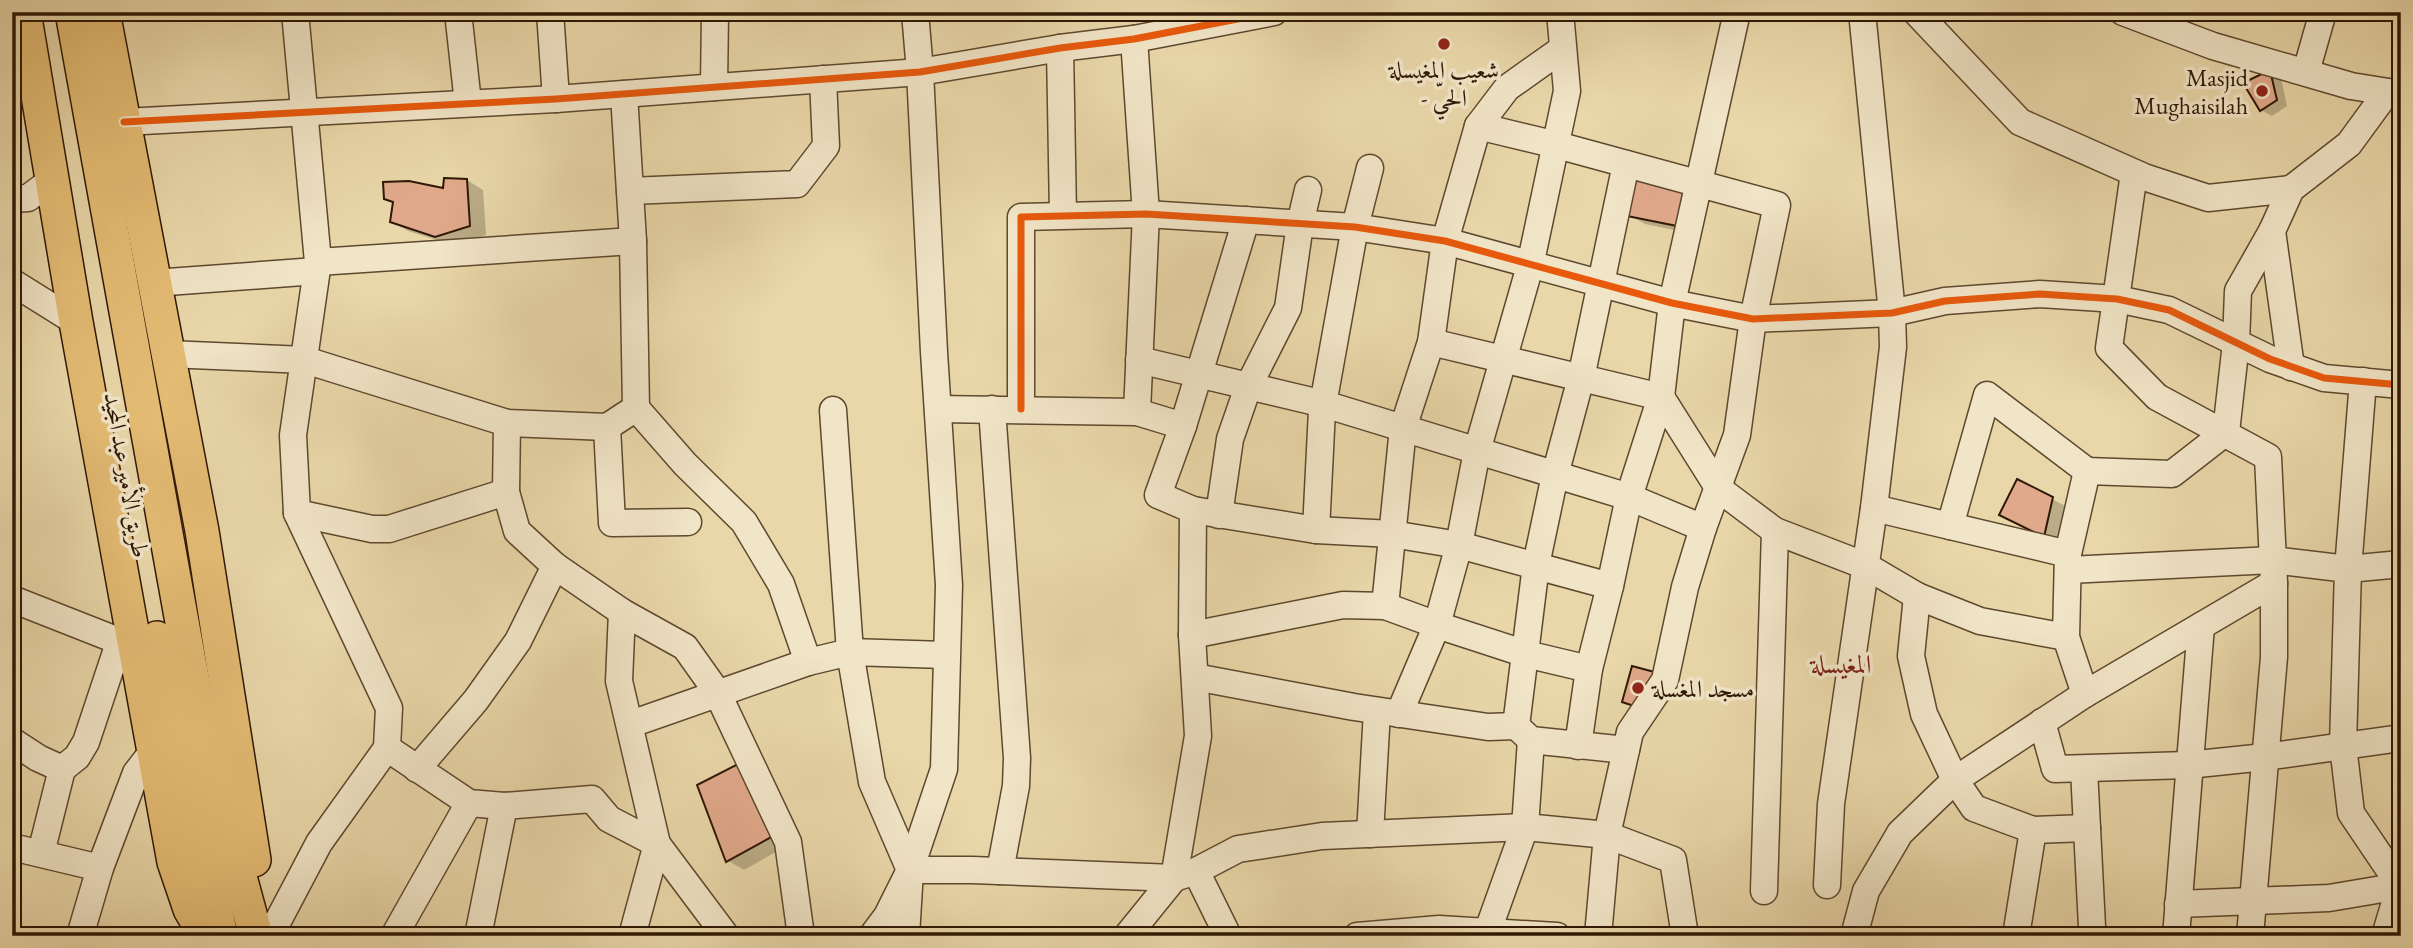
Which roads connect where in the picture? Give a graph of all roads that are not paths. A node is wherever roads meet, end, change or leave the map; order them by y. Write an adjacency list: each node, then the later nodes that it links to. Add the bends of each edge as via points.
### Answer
1 (24, 12): 35 (main road)
2 (44, 12): 121 (main road, طريق الأمير عبد المجيد)
3 (72, 12): 121 (main road)
4 (103, 12): 29 (main road)
5 (295, 12): 28 (street)
6 (458, 12): 27 (street)
7 (550, 12): 26 (street)
8 (715, 12): 23 (street)
9 (915, 12): 20 (street)
10 (1273, 12): 17 (street)
11 (1560, 12): 19 (street)
12 (1737, 12): 36 (street)
13 (1862, 12): 56 (street)
14 (1916, 12): 34 (street, via 2020,122)
15 (2123, 12): 21 (street, via 2213,46)
16 (2323, 12): 21 (street)
17 (1135, 38): 18 (street); 41 (street)
18 (1060, 48): 20 (street); 42 (street)
19 (1562, 49): 30 (street, via 1507,88); 31 (street, via 1567,91)
20 (920, 72): 22 (street); 74 (street)
21 (2306, 72): 24 (street)
22 (823, 79): 23 (street); 39 (street, via 826,146 797,184)
23 (714, 87): 25 (street)
24 (2394, 93): 37 (street, via 2349,144)
25 (624, 94): 26 (street); 39 (street)
26 (555, 99): 27 (street)
27 (468, 103): 28 (street)
28 (303, 112): 29 (street); 49 (street)
29 (124, 122): 52 (main road)
30 (1478, 126): 31 (street); 48 (street)
31 (1557, 145): 32 (street); 50 (street)
32 (1626, 164): 36 (street); 53 (street)
33 (1370, 168): 45 (street)
34 (2134, 173): 37 (street, via 2208,198); 54 (street)
35 (52, 180): 40 (street, via 28,198); 58 (main road)
36 (1699, 184): 55 (street); 57 (street, via 1777,205)
37 (2291, 189): 46 (street)
38 (1308, 190): 44 (street)
39 (630, 191): 47 (street)
40 (12, 199)
41 (1146, 214): 42 (street); 43 (street); 64 (street)
42 (1063, 215): 76 (street, via 1021,216)
43 (1246, 220): 44 (street); 66 (street)
44 (1300, 224): 45 (street); 70 (street, via 1288,308)
45 (1355, 227): 48 (street); 72 (street)
46 (2272, 231): 60 (street, via 2238,291); 65 (street)
47 (633, 241): 49 (street); 73 (street)
48 (1445, 241): 50 (street); 59 (street)
49 (317, 266): 52 (street); 63 (street)
50 (1530, 266): 53 (street); 62 (street)
51 (12, 282): 58 (street)
52 (154, 283): 61 (main road)
53 (1601, 285): 55 (street); 67 (street)
54 (2117, 299): 56 (street, via 2040,294 1945,301); 60 (street, via 2169,310); 83 (street, via 2109,348 2157,397)
55 (1672, 303): 57 (street); 71 (street)
56 (1892, 313): 57 (street); 90 (street, via 1893,347)
57 (1753, 319): 87 (street, via 1737,435)
58 (76, 322): 116 (main road)
59 (1430, 342): 62 (street); 82 (street)
60 (2236, 343): 65 (street); 83 (street)
61 (168, 354): 63 (street); 167 (main road, via 202,531 253,852)
62 (1503, 359): 67 (street); 84 (street)
63 (305, 360): 79 (street); 92 (street, via 293,435)
64 (1139, 360): 66 (street); 78 (street)
65 (2291, 366): 68 (street, via 2324,378)
66 (1200, 373): 70 (street); 80 (street)
67 (1581, 378): 71 (street); 86 (street)
68 (2363, 381): 69 (street); 105 (street)
69 (2401, 385)
70 (1248, 387): 72 (street); 91 (street)
71 (1661, 397): 87 (street); 89 (street)
72 (1324, 404): 82 (street); 96 (street)
73 (636, 408): 81 (street); 120 (street, via 744,522 781,584)
74 (937, 409): 75 (street); 119 (street, via 948,585)
75 (992, 409): 76 (street); 155 (street, via 1017,758)
76 (1021, 409): 78 (street)
77 (832, 410): 117 (street)
78 (1137, 412): 80 (street)
79 (507, 423): 81 (street); 88 (street)
80 (1183, 426): 91 (street, via 1158,495)
81 (607, 427): 93 (street, via 612,523)
82 (1403, 428): 84 (street); 98 (street)
83 (2225, 432): 85 (street, via 2172,474); 106 (street, via 2268,457)
84 (1477, 451): 86 (street); 99 (street)
85 (2087, 471): 94 (street, via 1987,396); 100 (street)
86 (1555, 475): 89 (street); 101 (street)
87 (1719, 489): 95 (street); 97 (street)
88 (506, 492): 92 (street, via 390,529); 103 (street, via 517,531)
89 (1629, 498): 95 (street); 107 (street)
90 (1874, 508): 94 (street); 104 (street)
91 (1206, 512): 96 (street); 114 (street)
92 (297, 513): 134 (street, via 388,708)
93 (688, 522)
94 (1950, 526): 100 (street)
95 (1703, 528): 135 (street, via 1665,680 1630,732)
96 (1316, 530): 98 (street)
97 (1775, 531): 104 (street); 159 (street)
98 (1392, 534): 99 (street); 110 (street)
99 (1458, 545): 101 (street); 112 (street)
100 (2068, 562): 106 (street); 115 (street)
101 (1536, 565): 107 (street); 118 (street)
102 (2401, 565): 105 (street)
103 (555, 566): 111 (street); 140 (street, via 518,641)
104 (1866, 566): 108 (street); 157 (street, via 1831,804)
105 (2348, 569): 106 (street); 133 (street)
106 (2274, 571): 113 (street); 137 (street, via 2274,657)
107 (1611, 586): 122 (street)
108 (1917, 596): 115 (street, via 1980,621); 142 (street, via 1910,656 1924,714)
109 (14, 603): 116 (street)
110 (1385, 606): 112 (street); 114 (street, via 1343,605)
111 (622, 612): 124 (street, via 685,647); 128 (street, via 620,681)
112 (1437, 625): 118 (street); 126 (street)
113 (2201, 626): 125 (street); 138 (street)
114 (1192, 635): 123 (street)
115 (2066, 637): 125 (street)
116 (128, 645): 136 (main road); 139 (street, via 86,742)
117 (850, 652): 119 (street); 120 (street); 154 (street, via 872,782)
118 (1526, 654): 122 (street); 129 (street)
119 (945, 655): 154 (street, via 944,769)
120 (808, 662): 124 (street)
121 (176, 664): 166 (main road, طريق الأمير عبد المجيد); 167 (main road, طريق الأمير عبد المجيد, via 204,744)
122 (1589, 670): 132 (street)
123 (1195, 677): 126 (street); 156 (street, via 1198,736)
124 (717, 692): 128 (street); 173 (street, via 788,842)
125 (2085, 694): 127 (street)
126 (1388, 712): 129 (street); 148 (street)
127 (2042, 722): 141 (street, via 2055,769); 142 (street)
128 (631, 724): 150 (street)
129 (1523, 733): 132 (street); 145 (street)
130 (2401, 738): 133 (street)
131 (12, 741): 139 (street)
132 (1578, 746): 135 (street)
133 (2343, 746): 137 (street); 158 (street, via 2351,813)
134 (387, 748): 140 (street); 168 (street, via 319,843)
135 (1626, 750): 149 (street)
136 (153, 751): 153 (street, via 136,773); 165 (main road, via 174,862 190,909)
137 (2265, 757): 138 (street); 160 (street)
138 (2188, 765): 141 (street); 161 (street)
139 (62, 769): 152 (street)
140 (418, 769): 143 (street)
141 (2084, 769): 146 (street)
142 (1955, 780): 147 (street, via 1974,808); 181 (street, via 1900,832 1866,891)
143 (469, 803): 144 (street); 169 (street)
144 (504, 806): 150 (street, via 592,799 609,819); 170 (street)
145 (1525, 827): 148 (street); 149 (street); 162 (street)
146 (2087, 828): 147 (street); 183 (street)
147 (2033, 830): 182 (street)
148 (1370, 834): 156 (street, via 1238,849)
149 (1607, 835): 179 (street); 180 (street, via 1673,860)
150 (657, 844): 171 (street); 172 (street)
151 (12, 847): 152 (street)
152 (41, 853): 153 (street)
153 (100, 867): 164 (street)
154 (910, 870): 155 (street); 174 (street); 175 (street)
155 (1000, 871): 156 (street)
156 (1185, 874): 176 (street); 177 (street)
157 (1827, 884)
158 (2400, 885): 160 (street, via 2329,898); 186 (street)
159 (1764, 891)
160 (2253, 902): 161 (street); 185 (street)
161 (2178, 904): 184 (street)
162 (1486, 934): 163 (street, via 1439,929); 178 (street)
163 (1367, 935)
164 (80, 936)
165 (206, 936)
166 (221, 936)
167 (258, 936)
168 (270, 936)
169 (394, 936)
170 (478, 936)
171 (632, 936)
172 (726, 936)
173 (801, 936)
174 (872, 936)
175 (906, 936)
176 (1127, 936)
177 (1228, 936)
178 (1556, 936)
179 (1598, 936)
180 (1685, 936)
181 (1854, 936)
182 (2016, 936)
183 (2094, 936)
184 (2176, 936)
185 (2250, 936)
186 (2385, 936)

